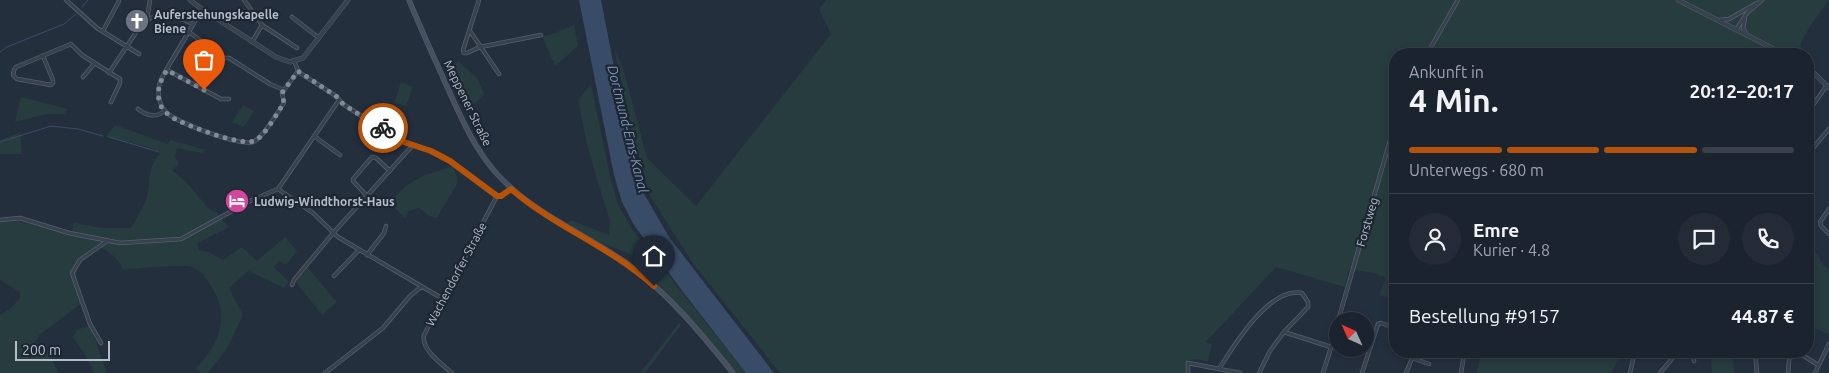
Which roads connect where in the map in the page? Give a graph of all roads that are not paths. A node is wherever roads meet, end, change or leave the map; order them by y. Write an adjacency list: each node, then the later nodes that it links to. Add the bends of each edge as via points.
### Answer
1 (66, 0): 21 (street)
2 (150, 0): 16 (street)
3 (190, 0): 13 (street)
4 (244, 0): 19 (street)
5 (348, 0): 25 (street)
6 (409, 0): 59 (main road, Meppener Straße, via 471,137 487,162)
7 (479, 0): 22 (street)
8 (1458, 0): 31 (street)
9 (1678, 0): 17 (street)
10 (1762, 0): 12 (street)
11 (119, 2): 21 (street)
12 (1757, 3): 14 (street); 17 (street, via 1729,19)
13 (202, 9): 18 (street); 27 (street)
14 (1747, 14): 20 (street); 26 (street, via 1743,28)
15 (292, 17): 25 (street)
16 (147, 19): 18 (street, via 154,16 177,17); 28 (street)
17 (1716, 20): 20 (street)
18 (193, 24): 23 (street)
19 (262, 25): 27 (street); 30 (street)
20 (1736, 30): 26 (street)
21 (103, 31): 28 (street)
22 (469, 31): 29 (street); 29 (street, via 464,53)
23 (189, 32): 37 (street); 44 (street, via 224,58)
24 (541, 34): 29 (street)
25 (319, 38): 35 (street, via 304,57)
26 (1752, 38): 32 (street)
27 (252, 42): 35 (street, via 282,60)
28 (128, 47): 33 (street); 39 (street)
29 (480, 47): 41 (street)
30 (296, 48)
31 (1430, 48)
32 (1772, 48)
33 (139, 54)
34 (43, 56): 34 (street, via 16,67 13,75 17,79 51,85 53,80); 36 (street, via 71,44)
35 (294, 60): 38 (street)
36 (94, 64): 39 (street); 42 (street)
37 (167, 70): 45 (street, via 221,99); 50 (street, via 159,83 161,106)
38 (298, 71): 44 (street); 46 (street)
39 (109, 73): 47 (street, via 120,79)
40 (1814, 73): 43 (street)
41 (500, 74)
42 (83, 77)
43 (1828, 86): 48 (street)
44 (284, 90): 50 (street, via 284,103 263,132 250,142 233,141 186,124)
45 (229, 99)
46 (339, 100): 52 (street); 54 (street)
47 (111, 102)
48 (1814, 104)
49 (138, 109): 50 (street, via 151,116)
50 (165, 111)
51 (1829, 129): 55 (street)
52 (314, 136): 56 (street); 58 (street)
53 (1389, 144): 74 (street, Forstweg)
54 (412, 146): 57 (street); 61 (street, via 450,161)
55 (1814, 147)
56 (340, 154)
57 (390, 171): 60 (street); 60 (street, via 372,157 353,179)
58 (278, 189): 65 (street); 67 (street, via 181,238)
59 (511, 189): 61 (street); 95 (main road, Meppener Straße, via 646,278 689,320)
60 (367, 196): 65 (street)
61 (497, 196): 73 (street, Wachendorfer Straße)
62 (1829, 209): 66 (street, via 1820,222)
63 (0, 220): 67 (street, via 20,218)
64 (386, 226): 69 (street)
65 (334, 232): 68 (street); 71 (street)
66 (1829, 234)
67 (108, 241): 77 (street, via 80,260 72,273 90,324)
68 (359, 250): 69 (street); 70 (street)
69 (367, 255): 72 (street)
70 (334, 276)
71 (292, 286)
72 (421, 287): 73 (street); 93 (street, via 383,328)
73 (443, 299): 94 (street, Wachendorfer Straße, via 423,340)
74 (1341, 312)
75 (1389, 326): 100 (street, via 1378,324)
76 (1284, 332): 79 (street); 92 (street, via 1308,307 1302,293 1287,292 1270,304 1250,324); 98 (street)
77 (101, 343)
78 (1829, 344): 91 (street)
79 (1329, 346)
80 (1329, 354): 99 (street, Forstweg)
81 (1412, 358): 90 (street); 101 (street)
82 (1464, 358): 102 (street)
83 (1634, 358): 103 (street)
84 (1673, 358): 104 (street)
85 (1693, 358): 89 (street)
86 (1756, 358): 105 (street)
87 (1789, 358): 106 (street)
88 (1807, 358): 91 (street)
89 (1694, 361)
90 (1429, 364)
91 (1818, 365): 107 (street)
92 (1219, 369): 96 (street, via 1188,363); 97 (street)
93 (325, 373)
94 (452, 373)
95 (733, 373)
96 (1188, 373)
97 (1240, 373)
98 (1259, 373)
99 (1323, 373)
100 (1362, 373)
101 (1406, 373)
102 (1461, 373)
103 (1630, 373)
104 (1660, 373)
105 (1757, 373)
106 (1788, 373)
107 (1815, 373)

